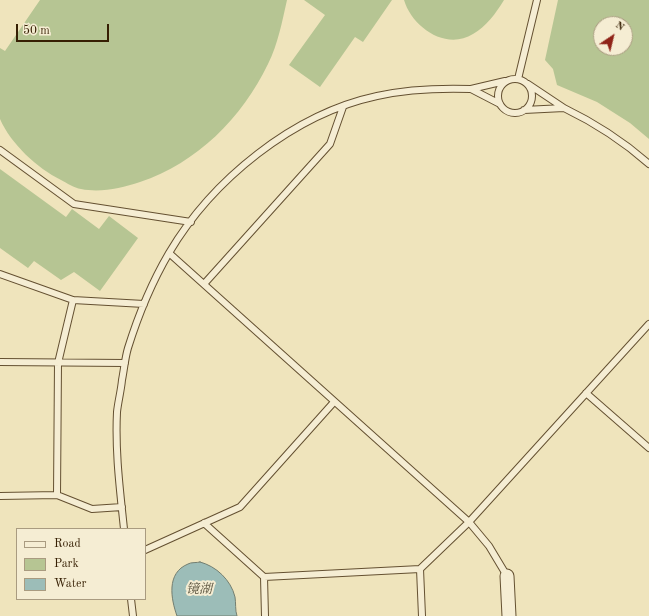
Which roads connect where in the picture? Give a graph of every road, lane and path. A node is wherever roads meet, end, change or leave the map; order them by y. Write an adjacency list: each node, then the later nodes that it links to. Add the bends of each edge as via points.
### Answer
1 (537, 0): 2 (lane)
2 (518, 80): 3 (lane); 4 (lane, via 503,84 498,99); 6 (lane); 7 (lane, via 528,85 532,96)
3 (470, 89): 4 (lane); 5 (lane, via 427,88 376,96)
4 (500, 104): 7 (lane, via 513,113)
5 (343, 107): 10 (lane, via 300,126 270,144 237,171); 13 (lane, via 330,144)
6 (564, 108): 7 (lane); 9 (lane, via 608,132)
7 (524, 110)
8 (1, 151): 10 (lane, via 74,204)
9 (649, 164)
10 (191, 222): 11 (lane)
11 (169, 253): 13 (lane); 15 (lane)
12 (0, 274): 14 (lane)
13 (204, 284): 21 (lane)
14 (73, 300): 15 (lane); 18 (lane)
15 (144, 304): 19 (lane)
16 (649, 324): 20 (lane)
17 (0, 362): 18 (lane)
18 (58, 363): 19 (lane); 23 (lane)
19 (125, 363): 25 (lane, via 117,411 116,460)
20 (586, 393): 22 (lane); 26 (lane)
21 (334, 402): 26 (lane); 27 (lane, via 240,507)
22 (649, 448)
23 (57, 495): 24 (lane); 25 (lane, via 92,509)
24 (0, 496)
25 (122, 507): 28 (lane)
26 (469, 522): 30 (lane); 31 (lane, via 489,546)
27 (204, 523): 29 (lane); 32 (lane)
28 (124, 528)
29 (146, 550)
30 (420, 569): 32 (lane); 36 (lane)
31 (507, 576): 37 (street)
32 (264, 577): 35 (lane)
33 (131, 600): 34 (lane)
34 (133, 616)
35 (265, 616)
36 (422, 616)
37 (509, 616)

